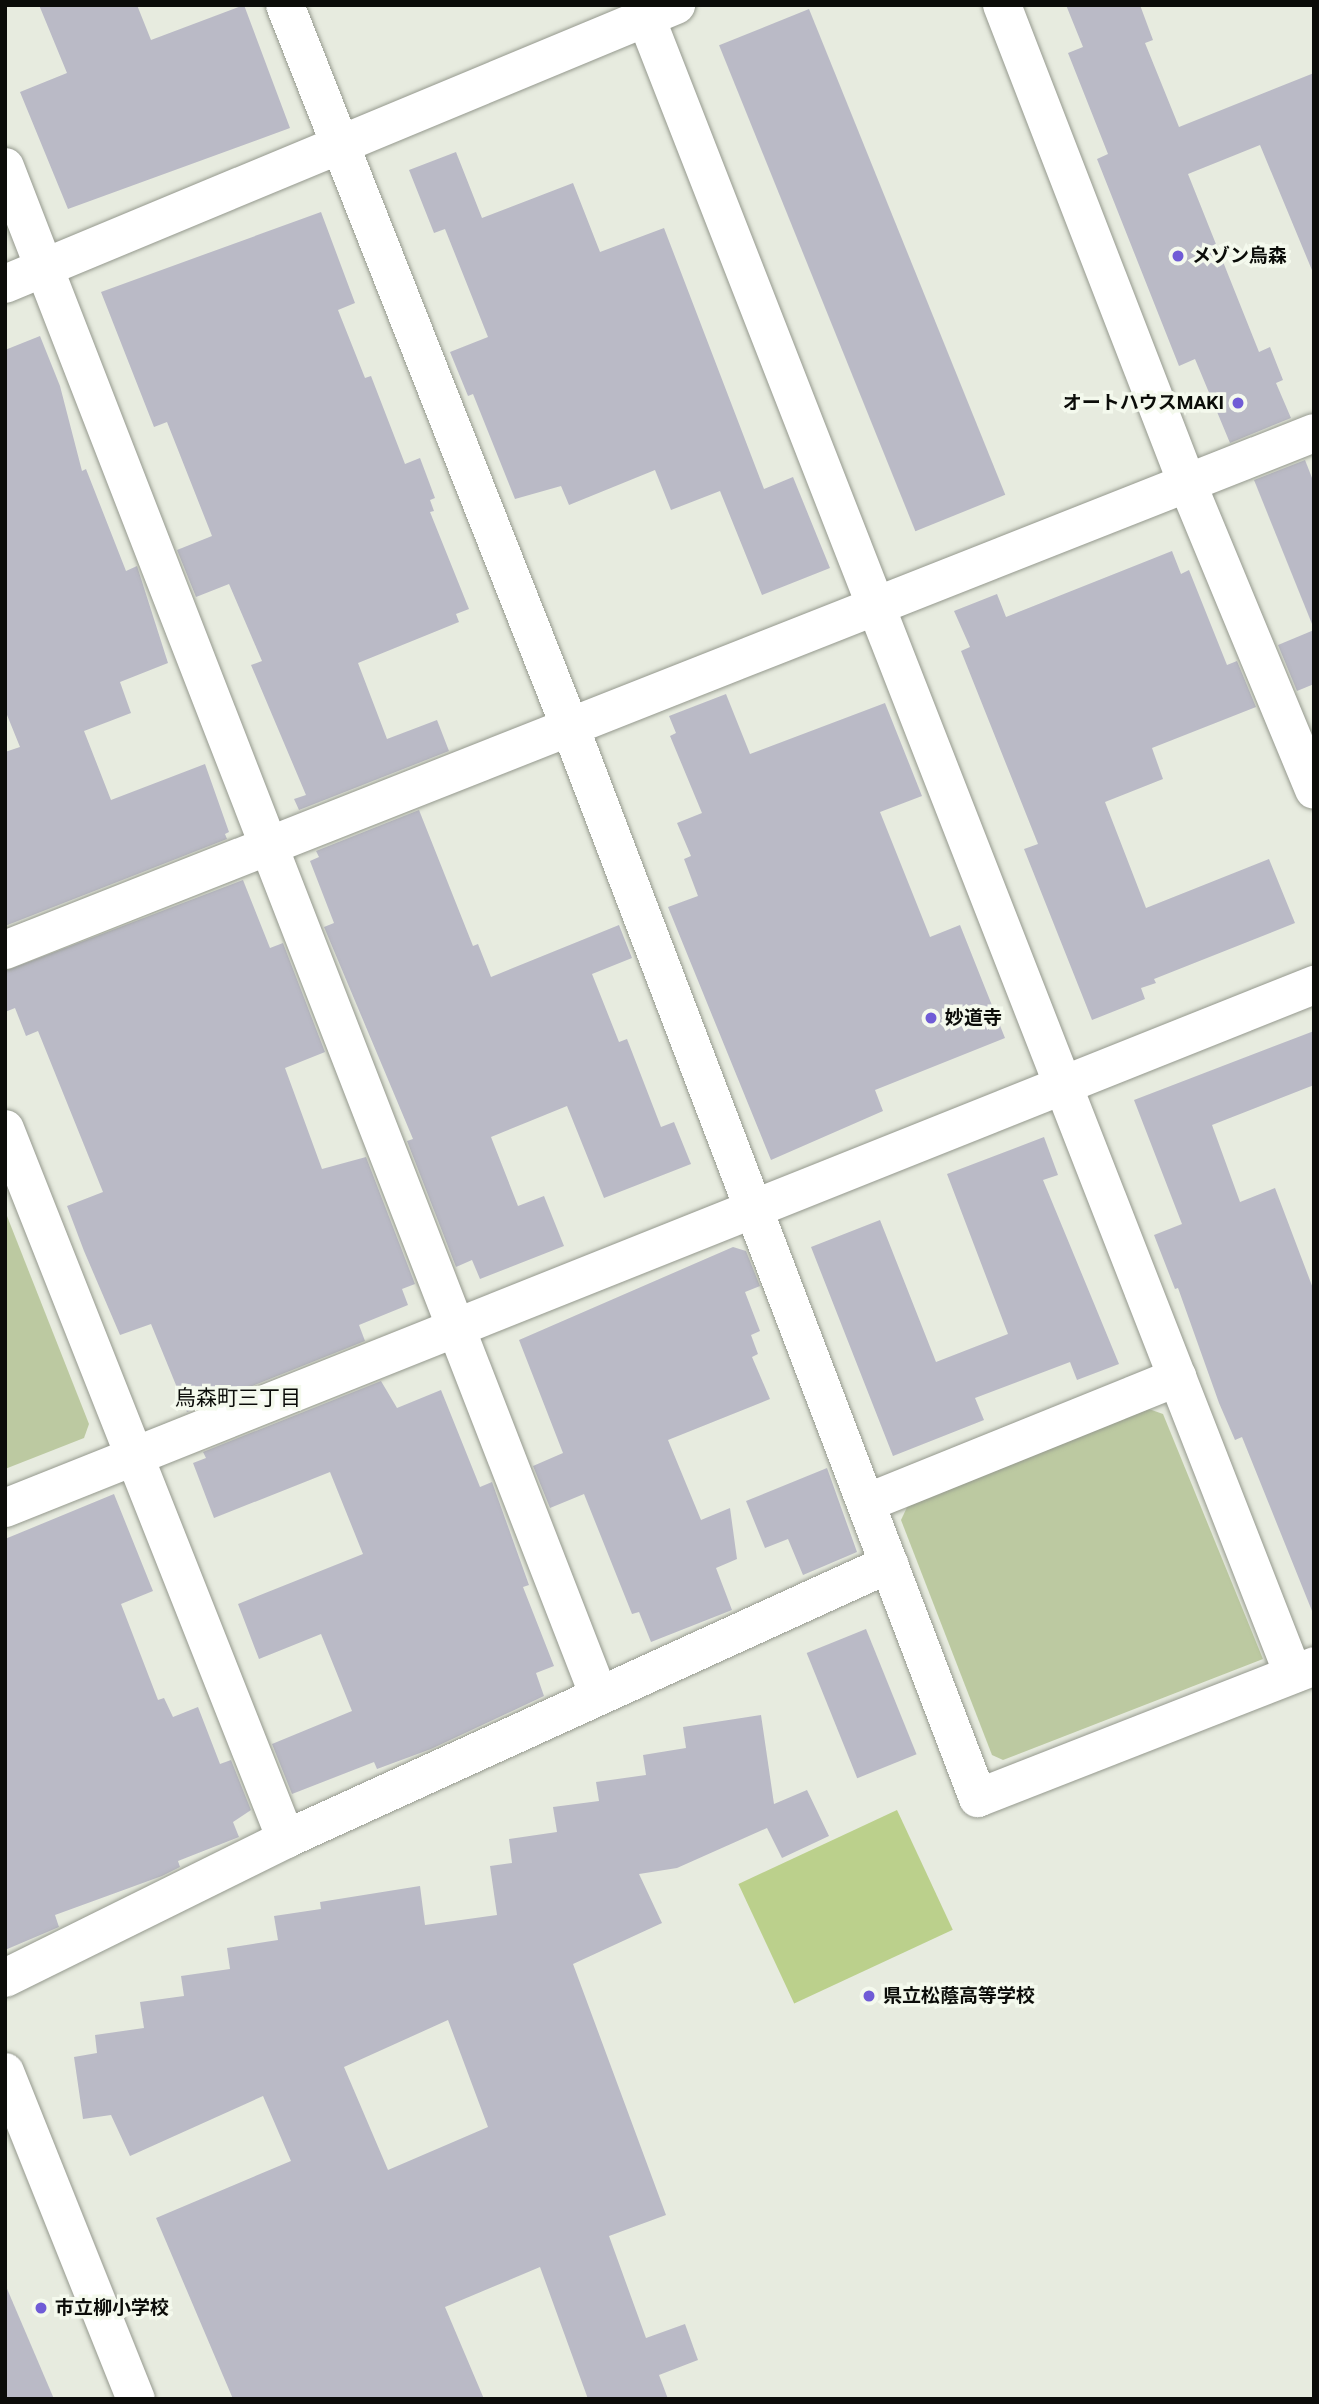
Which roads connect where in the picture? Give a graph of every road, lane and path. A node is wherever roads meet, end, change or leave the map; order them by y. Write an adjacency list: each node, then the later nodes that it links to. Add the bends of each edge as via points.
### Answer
1 (285, 5): 4 (street)
2 (1002, 5): 9 (street)
3 (654, 9): 4 (street); 10 (street)
4 (339, 145): 6 (street); 11 (street)
5 (5, 167): 6 (street)
6 (44, 268): 7 (street); 13 (street)
7 (5, 285)
8 (1314, 433): 9 (street)
9 (1187, 483): 10 (street); 12 (street)
10 (878, 605): 11 (street); 16 (street)
11 (570, 727): 13 (street); 18 (street)
12 (1314, 790)
13 (268, 846): 14 (street); 19 (street)
14 (5, 950)
15 (1314, 985): 16 (street)
16 (1064, 1084): 18 (street); 20 (street)
17 (5, 1129): 21 (street)
18 (754, 1208): 19 (street); 22 (street)
19 (456, 1327): 21 (street); 26 (street)
20 (1178, 1377): 22 (street); 25 (street)
21 (136, 1455): 23 (street); 27 (street)
22 (866, 1503): 24 (street)
23 (5, 1508)
24 (889, 1564): 25 (street, via 978,1798); 26 (street)
25 (1303, 1670)
26 (599, 1696): 27 (street)
27 (286, 1839): 28 (street)
28 (5, 1978)
29 (5, 2072): 30 (street)
30 (136, 2399)

